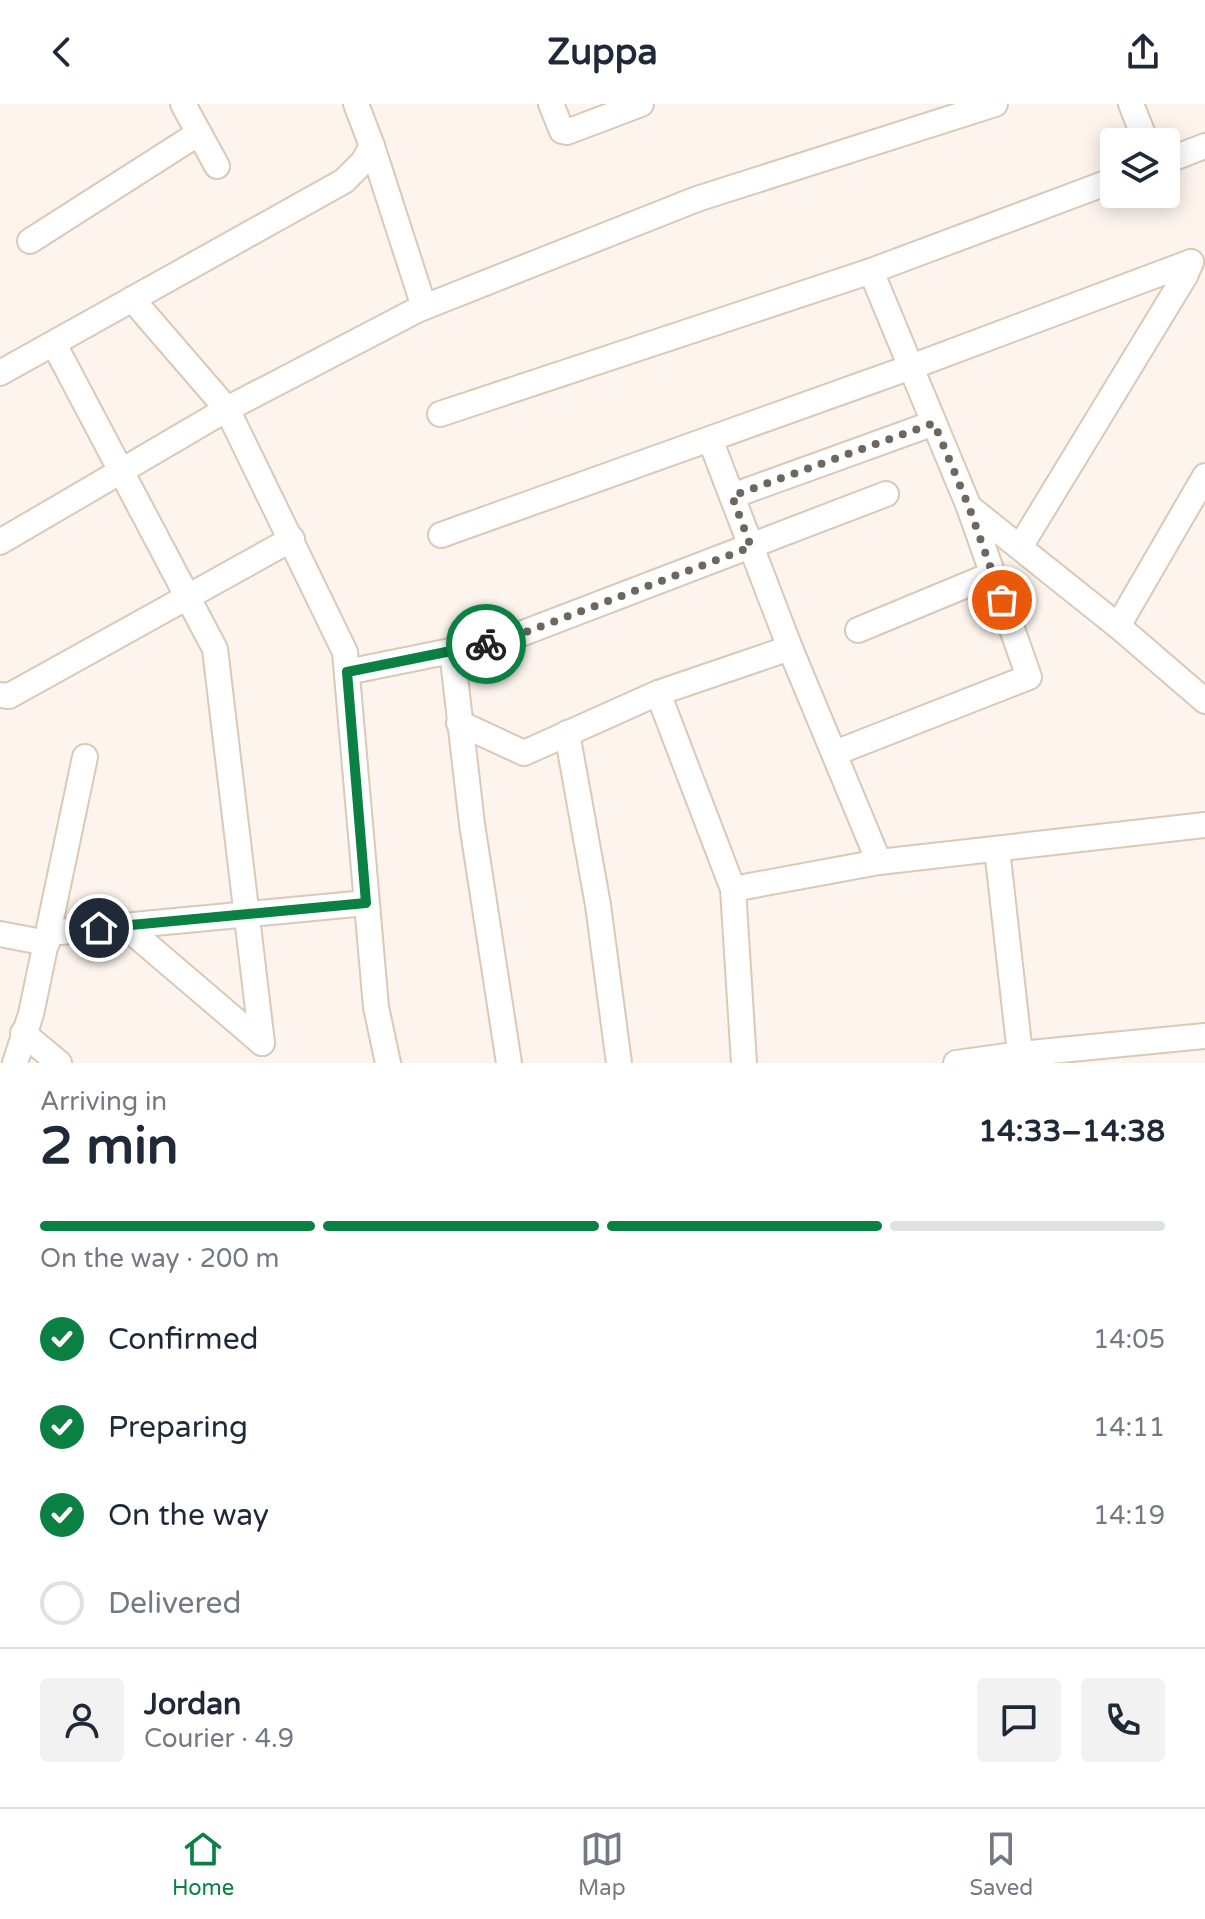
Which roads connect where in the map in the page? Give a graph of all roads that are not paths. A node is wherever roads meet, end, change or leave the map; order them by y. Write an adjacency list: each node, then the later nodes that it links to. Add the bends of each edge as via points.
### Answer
1 (183, 104): 8 (street)
2 (356, 104): 9 (street)
3 (551, 104): 4 (street, via 567,132)
4 (641, 104)
5 (995, 104): 17 (street, via 697,199)
6 (1131, 104): 7 (street)
7 (1140, 128)
8 (199, 133): 12 (street); 14 (street)
9 (372, 146): 16 (street, via 344,181); 17 (street)
10 (1200, 154): 11 (street)
11 (1180, 158)
12 (217, 166)
13 (1100, 185): 15 (street)
14 (30, 241)
15 (871, 271): 19 (street); 22 (street)
16 (132, 299): 18 (street); 21 (street)
17 (424, 307): 21 (street)
18 (54, 344): 20 (street); 25 (street)
19 (911, 367): 23 (street); 24 (street); 34 (street, via 1191,262)
20 (0, 373)
21 (227, 409): 25 (street); 31 (street)
22 (440, 414)
23 (934, 423): 28 (street); 29 (street)
24 (710, 439): 28 (street); 30 (street)
25 (122, 472): 32 (street); 36 (street)
26 (1205, 476): 37 (street)
27 (886, 494): 33 (street)
28 (732, 496): 33 (street)
29 (969, 507): 34 (street); 35 (street)
30 (441, 535)
31 (292, 539): 36 (street); 41 (street, via 345,652)
32 (0, 542)
33 (751, 547): 39 (street); 40 (street, via 505,640)
34 (1020, 547): 37 (street)
35 (993, 574): 38 (street); 47 (street, via 1029,677)
36 (187, 595): 43 (street, via 9,696); 54 (street, via 215,649)
37 (1118, 626): 44 (street)
38 (858, 630)
39 (790, 648): 42 (street); 47 (street)
40 (452, 651): 41 (street); 45 (street)
41 (347, 672): 53 (street)
42 (658, 693): 46 (street); 52 (street)
43 (0, 695)
44 (1205, 701)
45 (459, 723): 46 (street, via 524,753); 65 (street)
46 (567, 733): 66 (street)
47 (835, 753): 51 (street)
48 (85, 757): 57 (street)
49 (1205, 825): 50 (street)
50 (997, 849): 51 (street); 60 (street)
51 (879, 862): 52 (street)
52 (733, 889): 67 (street)
53 (366, 903): 54 (street); 64 (street, via 376,1007)
54 (247, 915): 55 (street); 55 (street, via 262,1043)
55 (125, 926): 57 (street)
56 (0, 934): 57 (street)
57 (48, 938): 58 (street)
58 (23, 1033): 62 (street); 63 (street)
59 (1205, 1036): 61 (street)
60 (1020, 1054): 61 (street); 68 (street)
61 (1072, 1056)
62 (15, 1063)
63 (59, 1063)
64 (388, 1063)
65 (509, 1063)
66 (619, 1063)
67 (744, 1063)
68 (956, 1063)

